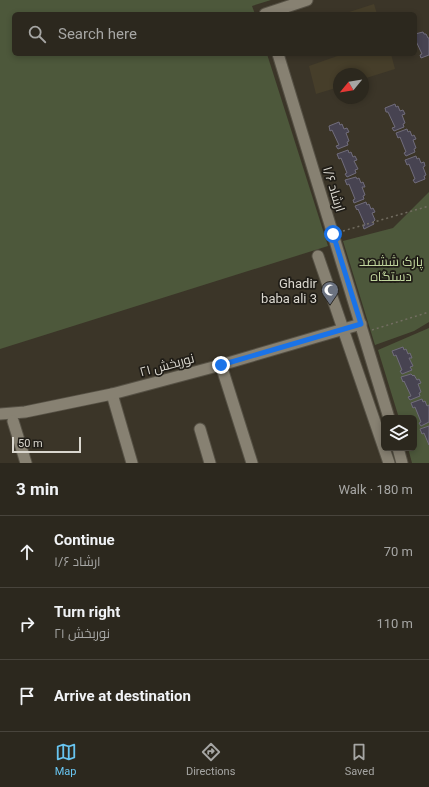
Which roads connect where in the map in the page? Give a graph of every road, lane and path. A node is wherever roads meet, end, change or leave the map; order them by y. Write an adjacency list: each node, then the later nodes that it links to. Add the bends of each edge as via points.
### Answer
1 (307, 0): 2 (street)
2 (271, 12)
3 (279, 56): 5 (street, ارشاد ۱/۶)
4 (429, 206): 5 (path)
5 (333, 234): 8 (street, ارشاد ۱/۶)
6 (318, 256): 9 (street)
7 (429, 312): 8 (path)
8 (362, 328): 9 (street, نوربخش ۲۱); 13 (street, ارشاد ۱/۶)
9 (343, 330): 10 (street, نوربخش ۲۱); 21 (street)
10 (221, 365): 11 (street, نوربخش ۲۱); 20 (street)
11 (112, 394): 12 (street, نوربخش ۲۱, via 26,412); 18 (street)
12 (0, 414)
13 (388, 415)
14 (13, 421): 17 (street)
15 (200, 429): 19 (street)
16 (399, 451): 22 (street)
17 (26, 463)
18 (132, 463)
19 (210, 463)
20 (252, 463)
21 (389, 463)
22 (402, 463)

